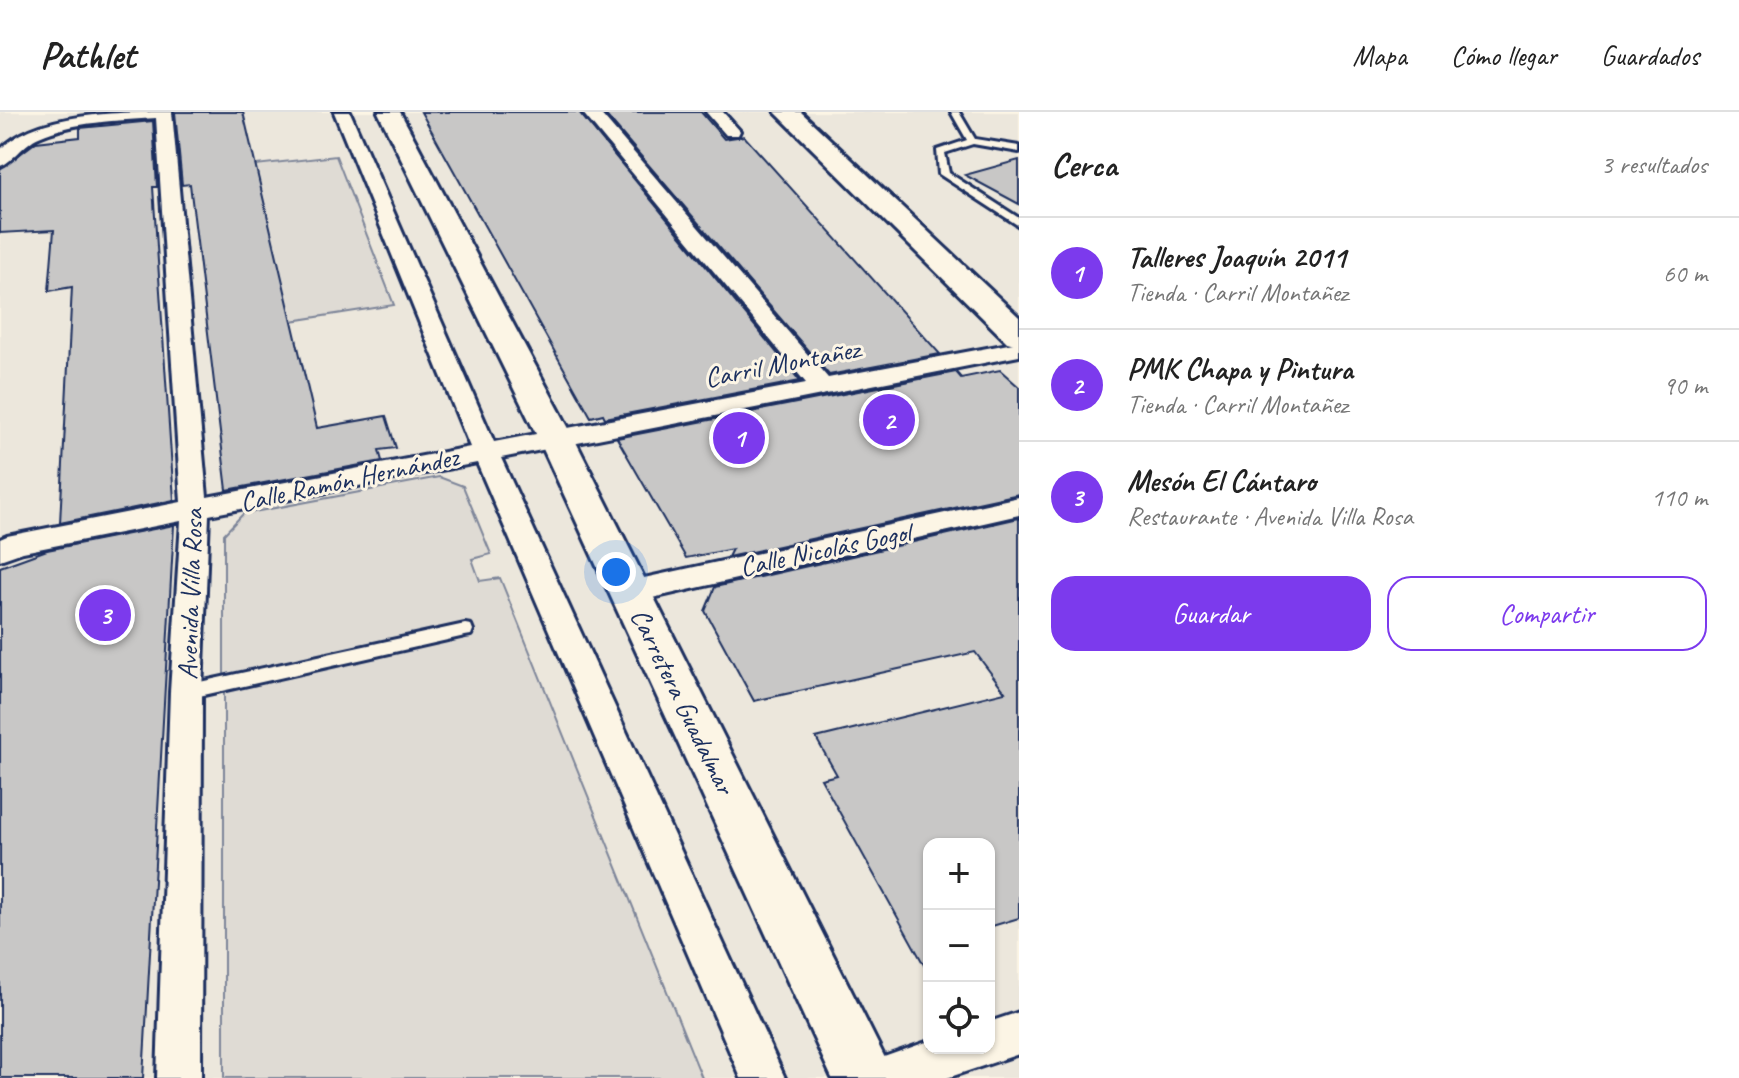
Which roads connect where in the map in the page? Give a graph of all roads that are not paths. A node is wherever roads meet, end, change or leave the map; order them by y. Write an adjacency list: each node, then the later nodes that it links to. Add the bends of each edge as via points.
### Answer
1 (164, 112): 12 (street, via 62,123 27,134); 20 (street, Avenida Villa Rosa)
2 (342, 112): 18 (street)
3 (389, 112): 17 (street, Carretera Guadalmar)
4 (590, 112): 16 (street)
5 (714, 112): 9 (street)
6 (787, 112): 15 (highway)
7 (814, 112): 14 (highway)
8 (955, 112): 10 (lane)
9 (732, 131)
10 (972, 141): 11 (lane); 13 (lane, via 940,152 944,174)
11 (1019, 149)
12 (0, 161)
13 (1019, 223)
14 (1019, 301)
15 (1015, 351): 16 (street, Carril Montañez)
16 (822, 386): 17 (street, Carril Montañez)
17 (556, 438): 18 (street, Calle Ramón Hernández); 22 (street, Carretera Guadalmar)
18 (485, 451): 20 (street, Calle Ramón Hernández); 29 (street)
19 (1019, 506): 22 (street, Calle Nicolás Gogol)
20 (195, 511): 21 (street, Calle Ramón Hernández); 24 (street, Avenida Villa Rosa)
21 (0, 550)
22 (630, 592): 30 (street, Carretera Guadalmar)
23 (465, 630): 24 (lane)
24 (186, 692): 28 (street, Avenida Villa Rosa)
25 (1019, 1033): 26 (street)
26 (995, 1041)
27 (955, 1054): 31 (street)
28 (179, 1078)
29 (763, 1078)
30 (864, 1078)
31 (882, 1078)

